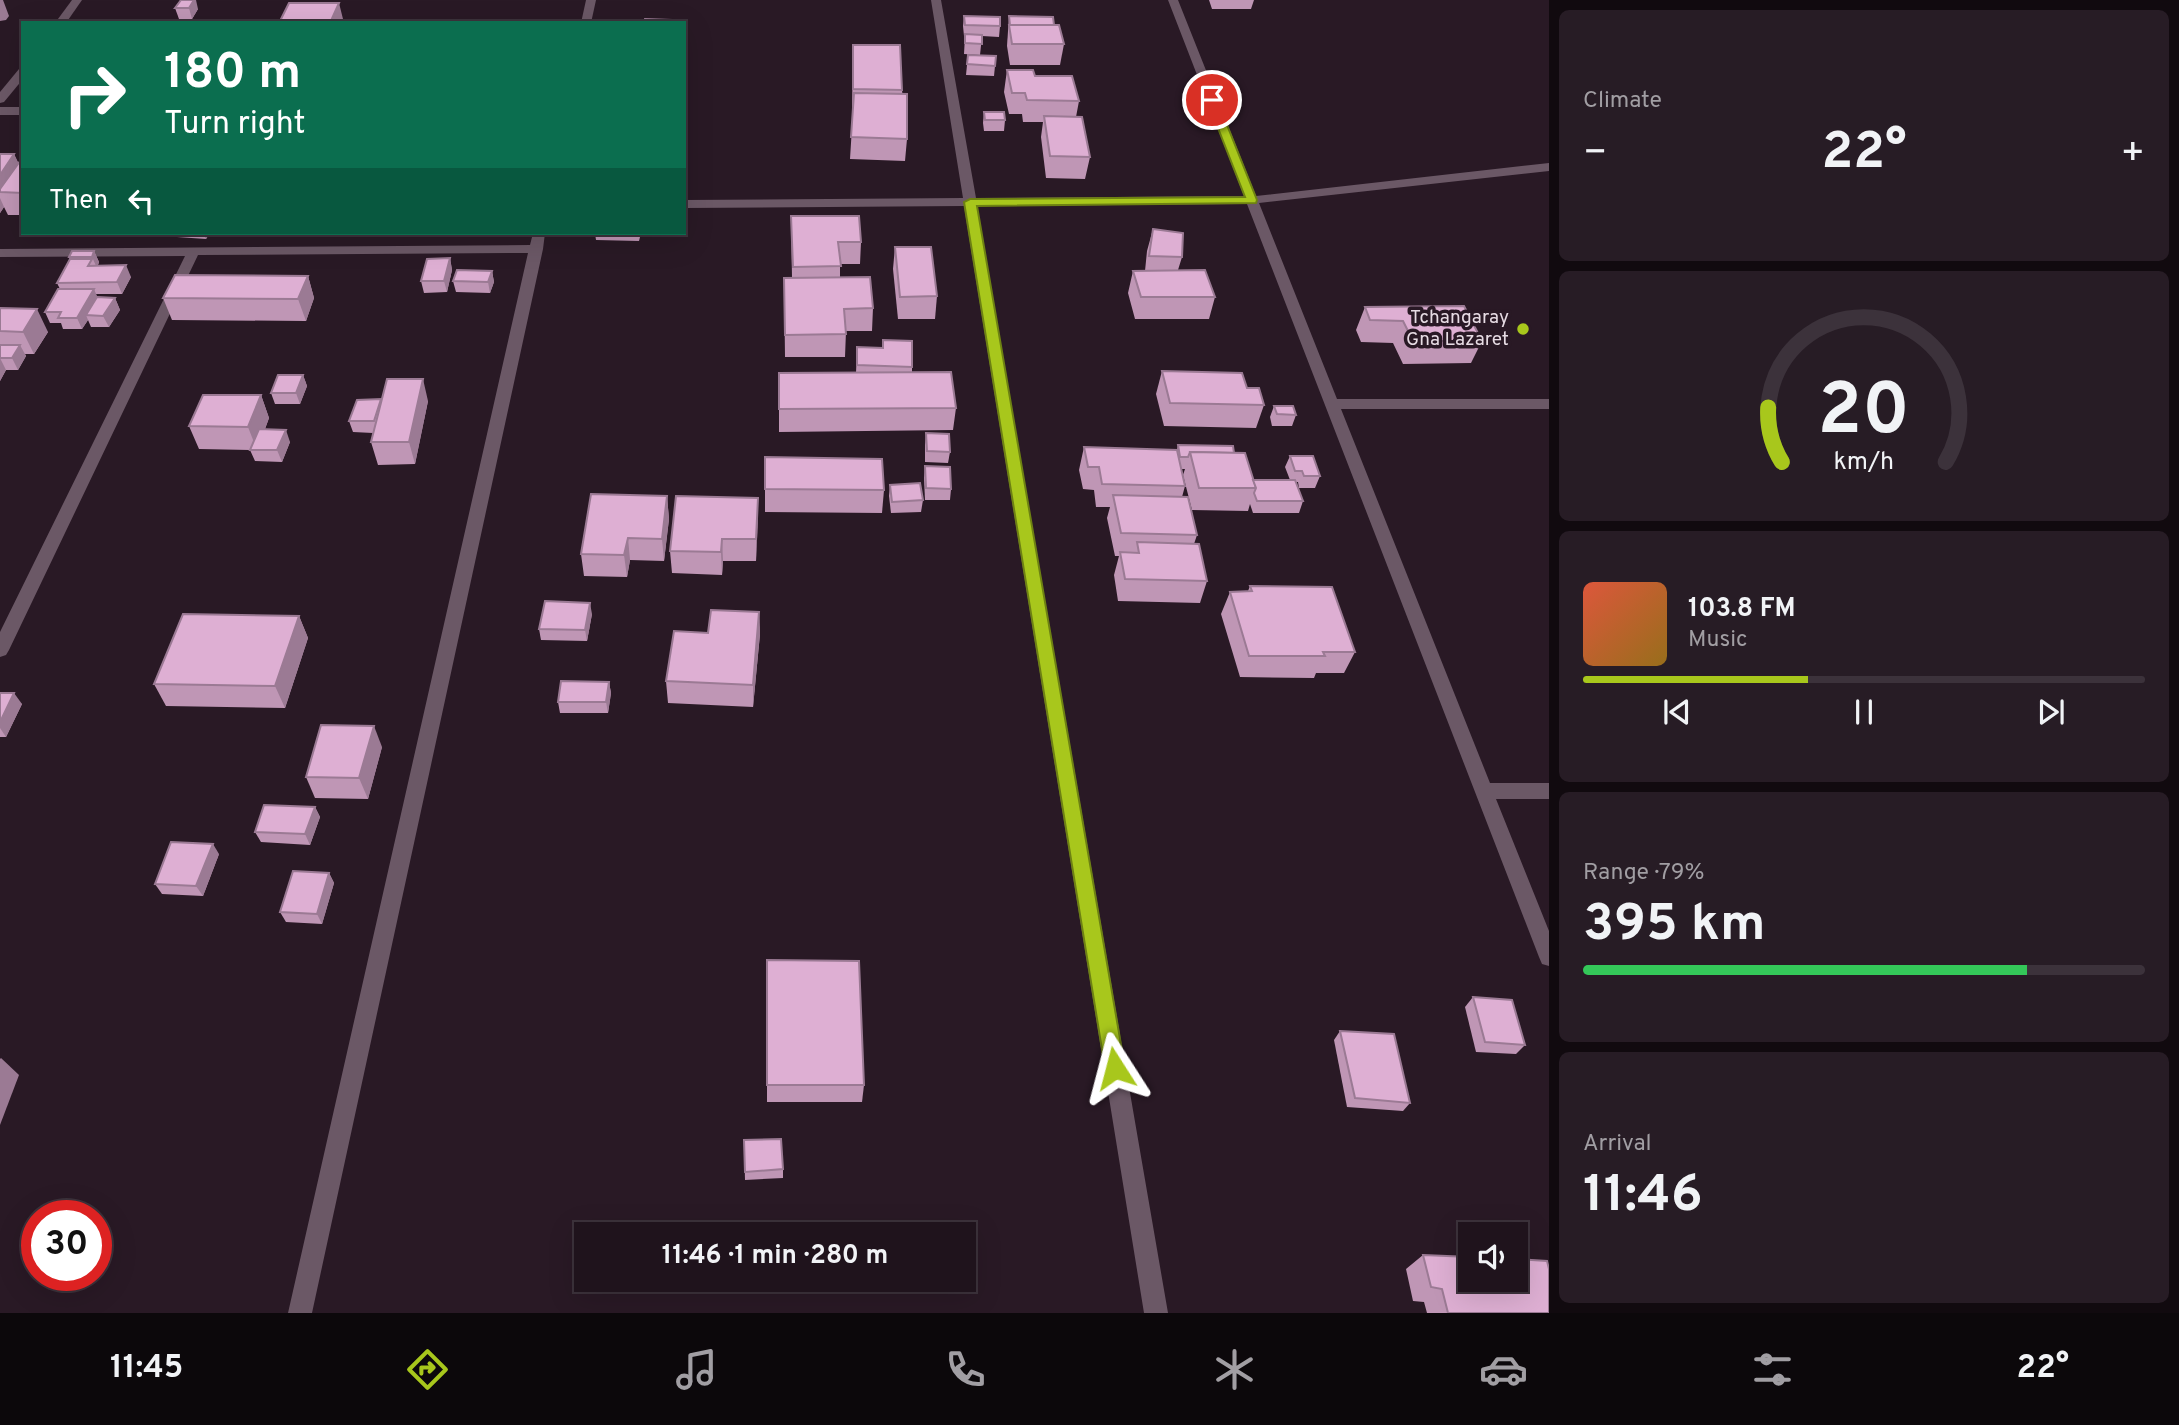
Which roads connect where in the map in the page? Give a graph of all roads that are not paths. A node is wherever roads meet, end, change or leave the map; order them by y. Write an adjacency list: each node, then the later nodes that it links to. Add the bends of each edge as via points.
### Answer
1 (78, 0): 5 (street)
2 (591, 0): 6 (street)
3 (936, 0): 13 (street)
4 (1173, 0): 12 (street)
5 (62, 21)
6 (586, 21)
7 (21, 74): 8 (street)
8 (0, 100)
9 (0, 111): 10 (street)
10 (21, 111)
11 (1549, 167): 12 (street)
12 (1252, 200): 13 (street); 18 (street)
13 (970, 202): 14 (street); 25 (street)
14 (686, 204)
15 (537, 241): 16 (street); 24 (street)
16 (193, 252): 17 (street); 20 (street)
17 (0, 253)
18 (1332, 404): 19 (street); 22 (street)
19 (1549, 404)
20 (0, 650)
21 (1549, 791): 22 (street)
22 (1484, 792): 23 (street)
23 (1549, 957)
24 (300, 1313)
25 (1156, 1313)

